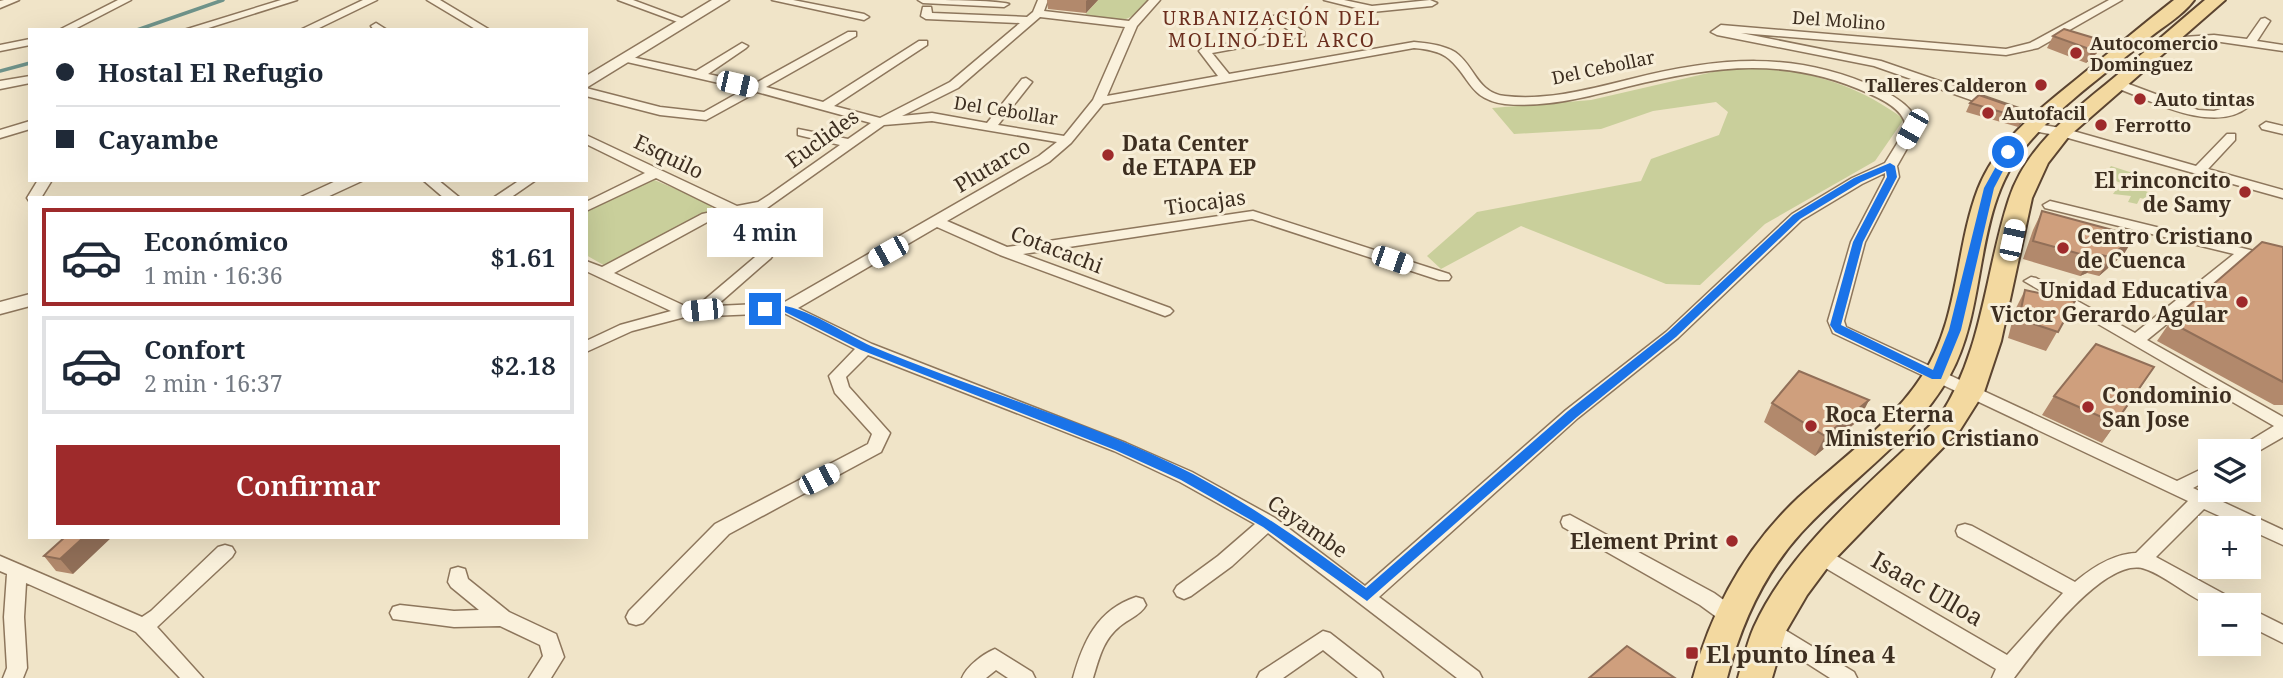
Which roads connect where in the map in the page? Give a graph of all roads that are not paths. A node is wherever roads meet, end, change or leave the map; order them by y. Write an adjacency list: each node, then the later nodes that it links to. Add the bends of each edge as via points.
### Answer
1 (15, 0): 17 (street)
2 (126, 0): 24 (street)
3 (292, 0): 25 (street)
4 (372, 0): 26 (street)
5 (432, 0): 27 (street)
6 (623, 0): 22 (street)
7 (722, 0): 22 (street)
8 (777, 0): 15 (street)
9 (1043, 0): 19 (street, Euclides)
10 (1155, 0): 23 (street)
11 (1329, 0): 16 (street, via 1372,9)
12 (2117, 0): 51 (street, Del Molino, via 2034,46 2006,52 1717,31 1877,63)
13 (2185, 0): 51 (main road)
14 (2216, 0): 29 (main road)
15 (810, 2): 20 (street)
16 (1432, 3)
17 (0, 5)
18 (925, 5): 19 (street, via 926,16 1000,12)
19 (1032, 16): 23 (street); 50 (street, Euclides, via 954,85)
20 (864, 17)
21 (2265, 21): 33 (street)
22 (687, 22): 37 (street)
23 (1132, 25): 47 (street)
24 (68, 28)
25 (196, 28)
26 (309, 28)
27 (481, 28)
28 (852, 34): 45 (street)
29 (2168, 41): 33 (street, via 2214,38); 43 (main road)
30 (28, 42): 35 (street)
31 (1252, 42): 40 (street, via 1205,51)
32 (923, 43): 48 (street)
33 (2251, 43): 36 (street)
34 (742, 46): 38 (street)
35 (0, 48)
36 (2283, 48)
37 (627, 59): 38 (street, Del Cebollar); 41 (street)
38 (698, 75): 45 (street, Del Cebollar)
39 (28, 79): 44 (street)
40 (1226, 79): 47 (street, Del Cebollar); 63 (street, Del Cebollar, via 1421,46 1454,57 1467,80 1485,95 1510,101 1584,94 1713,64 1784,65 1847,80 1905,111 1912,129)
41 (588, 82)
42 (1026, 82): 54 (street)
43 (2118, 84): 49 (street, via 2196,113 2214,115); 57 (main road)
44 (0, 85)
45 (756, 88): 46 (street, via 706,116 660,111); 48 (street, Del Cebollar)
46 (588, 93)
47 (1099, 101): 60 (street, Del Cebollar)
48 (824, 107): 50 (street, Del Cebollar)
49 (2242, 107)
50 (881, 122): 54 (street, Del Cebollar, via 922,117); 62 (street, Euclides)
51 (2036, 124): 57 (street, Del Molino); 94 (main road, via 2008,152 1989,188 1955,330)
52 (28, 126): 58 (street)
53 (2266, 126): 55 (street)
54 (990, 127): 60 (street, Del Cebollar)
55 (2283, 130)
56 (802, 132): 62 (street)
57 (2062, 132): 64 (street, Del Molino); 95 (main road, via 2028,177 1988,341)
58 (0, 134)
59 (2231, 137): 64 (street)
60 (1067, 139): 76 (street, Plutarco, via 1044,159)
61 (589, 143): 65 (street, Esquilo)
62 (851, 144): 75 (street, Euclides, via 762,205)
63 (1890, 166): 94 (street, Del Cebollar, via 1892,177 1858,242 1836,325); 115 (street, via 1857,180 1797,217 1672,335 1572,414)
64 (2199, 170): 69 (street, Del Molino)
65 (657, 172): 74 (street); 75 (street, Esquilo)
66 (350, 182): 70 (street)
67 (432, 182): 71 (street)
68 (527, 182): 72 (street)
69 (2283, 194)
70 (314, 196)
71 (450, 196)
72 (503, 196)
73 (2050, 205): 78 (street)
74 (588, 206)
75 (733, 210): 82 (street, Euclides, via 707,217)
76 (937, 222): 77 (street, Cotacachi); 87 (street, Plutarco)
77 (1005, 252): 83 (street, Tiocajas, via 1253,215); 90 (street, Cotacachi)
78 (2246, 253): 80 (street); 91 (street)
79 (766, 255): 88 (street)
80 (2281, 258)
81 (588, 266): 82 (street)
82 (602, 273): 89 (street)
83 (1444, 277)
84 (2031, 281): 91 (street)
85 (28, 301): 86 (street)
86 (0, 308)
87 (786, 308): 88 (street, Cayambe); 93 (street, Cayambe)
88 (702, 310): 89 (street, Cayambe)
89 (685, 312): 92 (street, Cayambe, via 626,328)
90 (1165, 312)
91 (2137, 340): 96 (street)
92 (588, 346)
93 (866, 348): 104 (street, Cayambe, via 1120,447); 119 (street, via 837,376 841,389 881,433 875,448 722,529)
94 (1937, 377): 95 (street); 118 (main road, via 1881,442 1791,524 1758,565)
95 (1970, 392): 99 (street); 108 (main road, via 1950,424)
96 (2283, 426): 97 (street)
97 (2261, 441)
98 (2198, 478): 99 (street)
99 (2179, 488): 100 (street)
100 (2198, 497)
101 (2199, 502): 109 (street)
102 (2208, 502): 106 (street)
103 (1570, 522): 118 (street, via 1707,598)
104 (1268, 523): 112 (street); 115 (street, Cayambe)
105 (1965, 531): 113 (street)
106 (2283, 538)
107 (225, 552): 122 (street)
108 (1819, 555): 123 (main road); 125 (street, Isaac Ulloa)
109 (2142, 559): 113 (street, via 2120,562); 114 (street)
110 (9, 567): 122 (street); 126 (street)
111 (458, 574): 120 (street, via 458,582)
112 (1184, 591)
113 (2077, 592): 125 (street)
114 (2204, 593)
115 (1367, 596): 134 (street, Cayambe)
116 (1136, 605): 131 (street, via 1100,629)
117 (400, 613): 120 (street)
118 (1729, 615): 135 (main road)
119 (636, 617)
120 (502, 618): 128 (street, via 544,636 552,645 554,657)
121 (2261, 623): 124 (street)
122 (143, 626): 127 (street)
123 (1770, 629): 136 (main road); 137 (street)
124 (2283, 635)
125 (2006, 672)
126 (13, 678)
127 (194, 678)
128 (539, 678)
129 (972, 678): 130 (street, via 995,659)
130 (1025, 678)
131 (1083, 678)
132 (1268, 678): 133 (street, via 1323,639)
133 (1373, 678)
134 (1472, 678)
135 (1710, 678)
136 (1755, 678)
137 (1847, 678)

